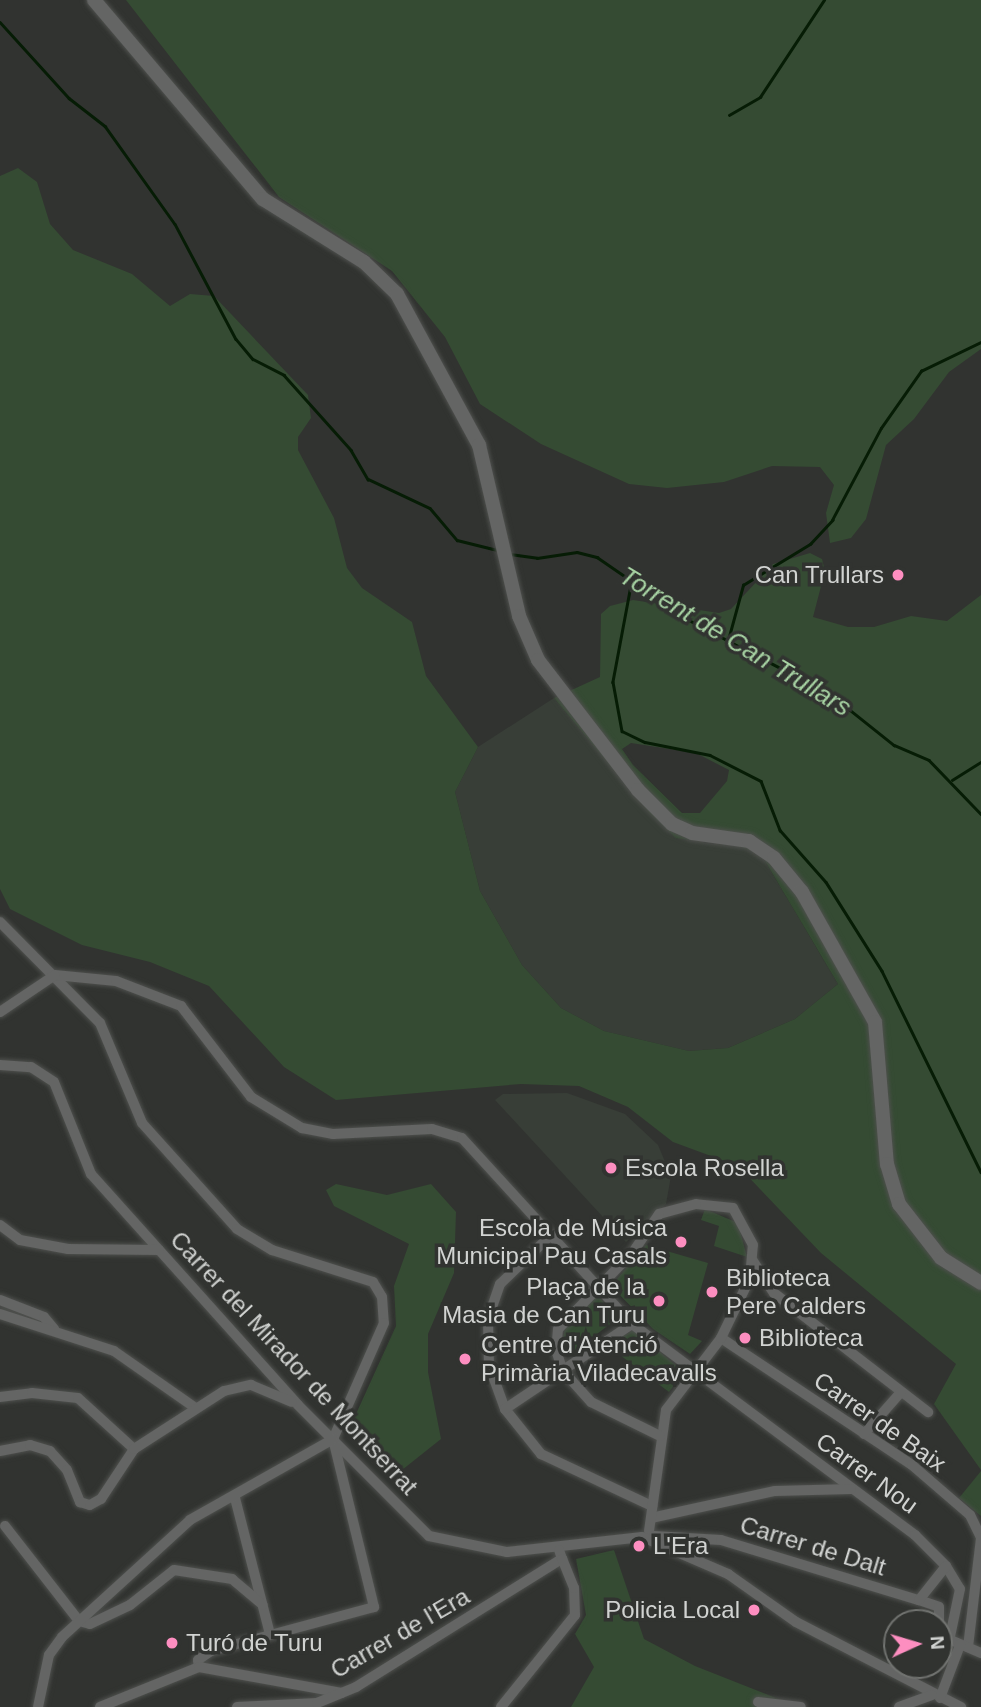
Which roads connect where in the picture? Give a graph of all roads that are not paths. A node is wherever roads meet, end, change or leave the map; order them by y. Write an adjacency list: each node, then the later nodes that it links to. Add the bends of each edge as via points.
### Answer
1 (94, 0): 10 (street, via 263,200 364,262 397,294 473,431 495,500 516,601 538,660 655,808 692,833 749,841 774,858 802,891 875,1022 894,1193 941,1258)
2 (0, 922): 3 (street)
3 (55, 975): 4 (street); 7 (street, via 116,981 181,1006 251,1097 302,1128 333,1134 432,1129 462,1138); 27 (street, via 100,1023 142,1123 237,1229 272,1250 363,1277 382,1297 384,1323)
4 (0, 1012)
5 (0, 1065): 8 (street, Carrer del Mirador de Montserrat, via 31,1068 54,1082 83,1163)
6 (0, 1225): 8 (street, via 20,1240 68,1249)
7 (551, 1235): 11 (street); 23 (street, via 500,1284 488,1319 489,1366)
8 (159, 1250): 21 (street, Carrer del Mirador de Montserrat)
9 (753, 1261): 11 (street, via 747,1227 733,1208 696,1204 659,1214); 16 (street); 19 (street, via 774,1293)
10 (981, 1283)
11 (599, 1287): 14 (street); 18 (street, via 558,1329 556,1350)
12 (0, 1300): 15 (street, via 44,1317)
13 (0, 1314): 15 (street)
14 (632, 1324): 17 (street); 18 (street)
15 (54, 1329): 22 (street, via 114,1351)
16 (721, 1338): 17 (street); 25 (street, Carrer de Baix)
17 (694, 1369): 26 (street, via 666,1410); 30 (street, Carrer Nou)
18 (563, 1371): 23 (street); 26 (street, via 591,1402)
19 (901, 1392): 24 (street); 25 (street)
20 (0, 1397): 28 (street, via 33,1393 78,1398)
21 (298, 1405): 22 (street, via 243,1384); 27 (street, Carrer del Mirador de Montserrat)
22 (194, 1407): 28 (street)
23 (505, 1409): 32 (street, via 541,1454)
24 (928, 1412)
25 (864, 1434): 42 (street, Carrer de Baix, via 970,1515 981,1538)
26 (660, 1437): 32 (street)
27 (333, 1439): 31 (street); 35 (street, Carrer del Mirador de Montserrat, via 429,1536 496,1551); 41 (street, via 374,1607)
28 (134, 1449): 29 (street, via 101,1499 90,1505 80,1502 67,1470 50,1451 30,1445)
29 (0, 1451)
30 (851, 1489): 32 (street, via 775,1492); 36 (street, Carrer Nou, via 915,1535)
31 (235, 1497): 38 (street); 40 (street, via 190,1520)
32 (652, 1512): 34 (street)
33 (5, 1525): 40 (street)
34 (649, 1536): 35 (street, Carrer del Mirador de Montserrat); 37 (street, Carrer de Dalt, via 721,1539); 46 (street, via 728,1574 796,1622)
35 (561, 1555): 45 (street, Carrer de l'Era); 51 (street, via 574,1588 575,1615)
36 (946, 1566): 37 (street); 42 (street, Carrer Nou, via 960,1589)
37 (919, 1600): 39 (street, Carrer de Dalt)
38 (263, 1605): 40 (street, via 232,1579 174,1570 130,1605 90,1624); 41 (street)
39 (939, 1609)
40 (79, 1621): 48 (street, via 49,1655)
41 (270, 1634): 44 (street, via 203,1654)
42 (954, 1642): 43 (street); 46 (street)
43 (981, 1653)
44 (199, 1667): 45 (street); 49 (street)
45 (341, 1693): 50 (street, Carrer de l'Era, via 317,1703)
46 (936, 1697): 53 (street); 54 (street)
47 (758, 1702): 52 (street)
48 (38, 1707)
49 (100, 1707)
50 (237, 1707)
51 (502, 1707)
52 (801, 1707)
53 (899, 1707)
54 (961, 1707)

